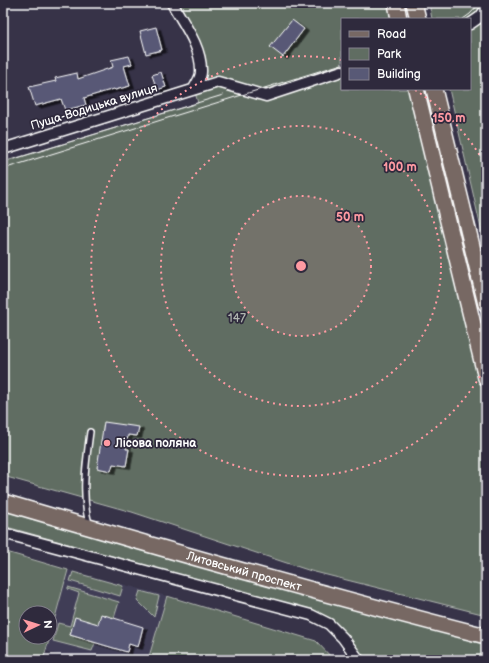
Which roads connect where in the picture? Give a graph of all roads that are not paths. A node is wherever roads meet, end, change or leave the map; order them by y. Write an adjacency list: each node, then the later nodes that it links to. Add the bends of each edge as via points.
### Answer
1 (172, 3): 5 (street, via 188,30 200,61 200,78)
2 (486, 9): 3 (street)
3 (471, 23)
4 (341, 72): 5 (street, Пуща-Водицька вулиця, via 266,96 218,82)
5 (194, 89): 8 (street, Пуща-Водицька вулиця)
6 (416, 90): 10 (main road)
7 (434, 90): 9 (main road)
8 (3, 149)
9 (486, 304)
10 (486, 378)
11 (90, 432): 13 (lane, via 84,488)
12 (3, 502): 13 (main road, Литовський проспект)
13 (89, 527): 15 (main road, Литовський проспект)
14 (3, 533): 16 (street, via 311,615 329,624)
15 (486, 636)
16 (359, 660)

